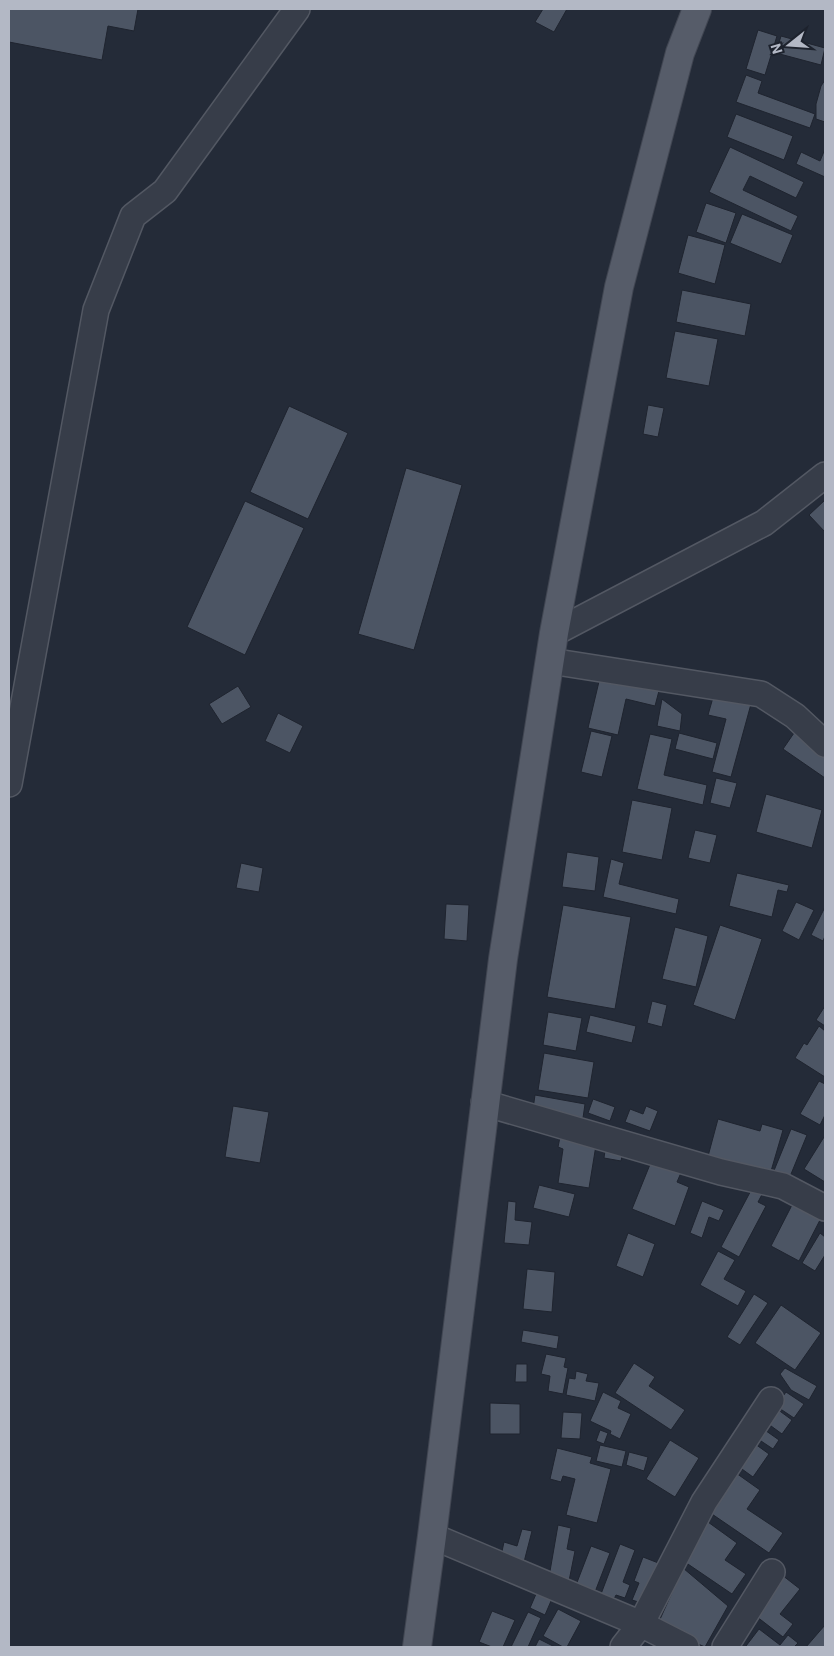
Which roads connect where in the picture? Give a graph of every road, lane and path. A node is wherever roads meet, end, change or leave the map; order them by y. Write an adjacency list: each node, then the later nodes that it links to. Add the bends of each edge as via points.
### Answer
1 (297, 9): 7 (street, via 165,191 133,216 96,310)
2 (697, 9): 4 (main road, via 680,53 619,287)
3 (825, 475): 4 (street, via 764,523)
4 (554, 633): 5 (main road)
5 (550, 661): 6 (street, via 761,694 794,716); 8 (main road)
6 (825, 744)
7 (9, 784)
8 (484, 1103): 9 (street, via 722,1172 783,1186); 11 (main road)
9 (825, 1208)
10 (771, 1400): 13 (street, via 704,1502)
11 (432, 1536): 13 (street); 14 (main road)
12 (772, 1572): 17 (street)
13 (641, 1624): 15 (street); 16 (street)
14 (417, 1647)
15 (623, 1647)
16 (686, 1647)
17 (725, 1647)

